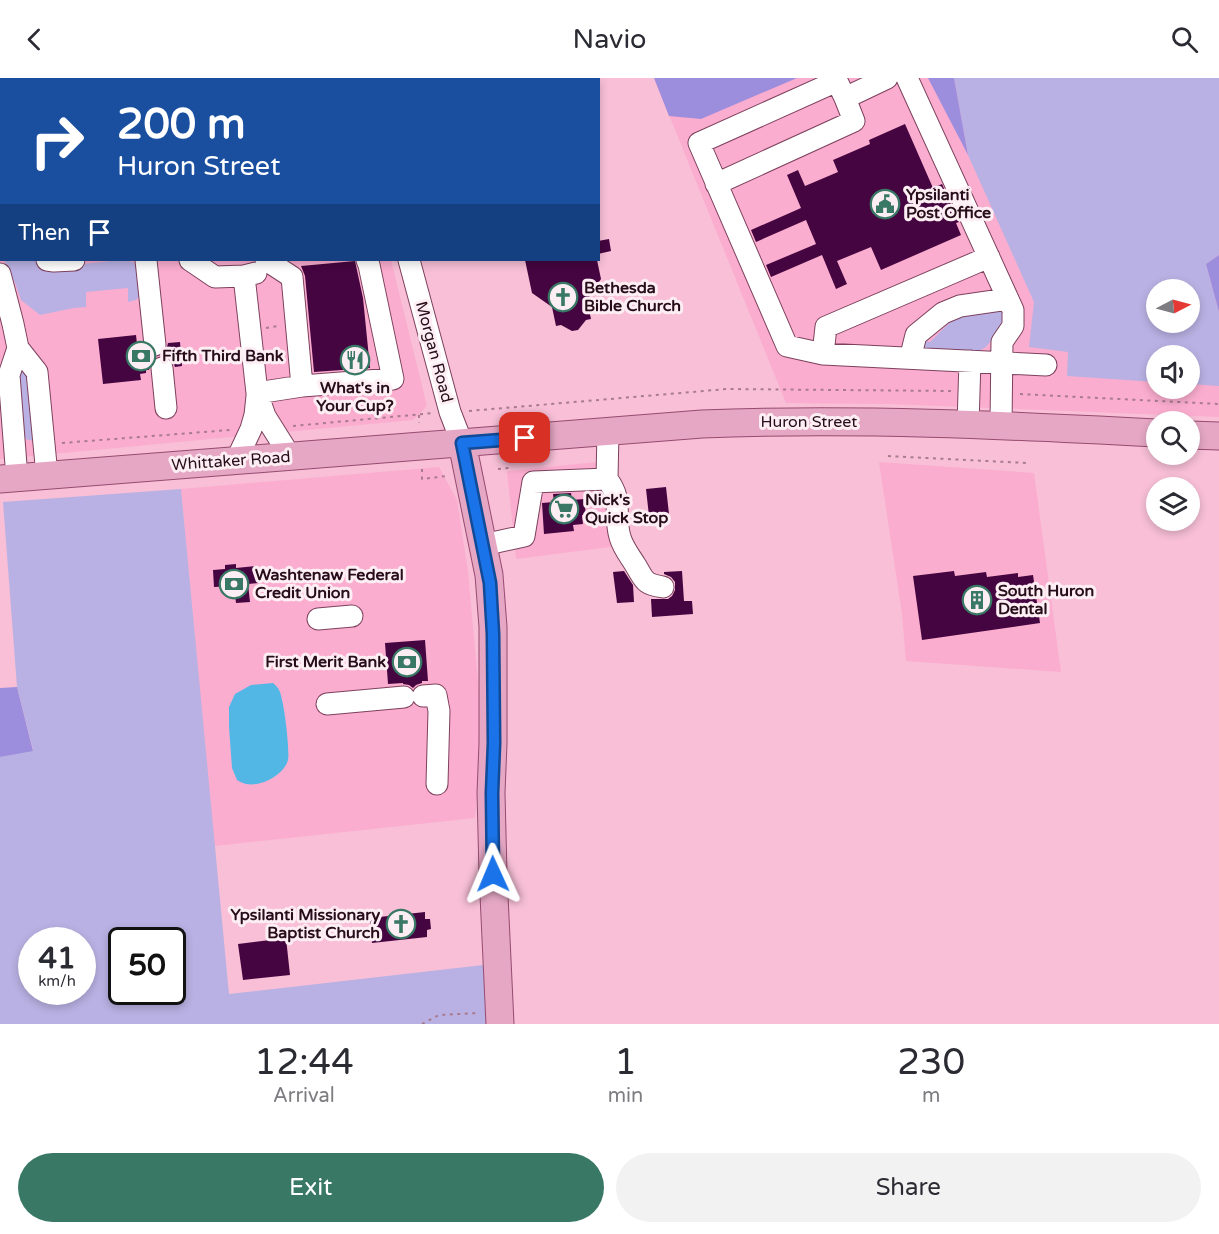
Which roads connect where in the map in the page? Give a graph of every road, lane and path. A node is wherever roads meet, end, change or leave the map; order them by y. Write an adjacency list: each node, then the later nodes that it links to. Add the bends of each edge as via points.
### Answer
1 (887, 78): 3 (street)
2 (907, 78): 5 (street)
3 (845, 98): 4 (street, via 854,121); 4 (street, via 837,81 699,143)
4 (716, 184): 16 (street, via 787,346)
5 (989, 257): 13 (street); 16 (street, via 826,327)
6 (146, 261): 14 (street)
7 (191, 261): 12 (street, via 215,277)
8 (367, 261): 22 (street, via 393,379)
9 (410, 261): 38 (street, Morgan Road, via 450,412)
10 (278, 262): 12 (street); 22 (street, via 292,277)
11 (0, 274): 15 (street)
12 (244, 276): 24 (street)
13 (1008, 299): 17 (street, via 960,306 943,313 916,335); 19 (street, via 1013,326 1002,342)
14 (155, 345)
15 (18, 348): 47 (street, via 37,372); 49 (street, via 9,375)
16 (823, 354): 17 (street)
17 (912, 358): 18 (street)
18 (970, 361): 19 (street); 30 (street)
19 (1001, 362): 20 (street); 31 (street)
20 (1046, 365)
21 (162, 368): 27 (street)
22 (302, 386): 24 (street)
23 (956, 391): 28 (path, via 727,389)
24 (257, 393): 40 (street, via 265,416); 42 (street, via 251,429)
25 (1012, 394): 26 (path)
26 (1219, 404)
27 (166, 408)
28 (466, 411)
29 (419, 423): 32 (path, via 420,415)
30 (968, 424): 31 (main road, Huron Street); 34 (main road, Huron Street, via 804,421)
31 (1001, 425): 35 (main road, Huron Street)
32 (289, 426)
33 (236, 430): 39 (path)
34 (608, 431): 38 (main road, Huron Street); 50 (street)
35 (1146, 432)
36 (1200, 435): 37 (main road)
37 (1219, 436)
38 (462, 443): 40 (main road, Whittaker Road); 51 (main road)
39 (60, 444)
40 (290, 456): 42 (main road, Whittaker Road)
41 (888, 456): 43 (path)
42 (236, 461): 47 (main road, Whittaker Road)
43 (1027, 463)
44 (509, 468): 46 (path)
45 (422, 469): 48 (path, via 422,479)
46 (498, 469)
47 (47, 475): 49 (main road, Whittaker Road)
48 (447, 476)
49 (8, 479)
50 (607, 479): 51 (street, via 533,483 524,536); 52 (street, via 617,497 617,522 625,549 643,580)
51 (483, 546): 57 (main road, via 493,634 493,874)
52 (663, 587)
53 (352, 616): 54 (street)
54 (318, 619)
55 (327, 704): 56 (street, via 436,695)
56 (437, 784)
57 (500, 1018): 58 (path, via 468,1013 439,1015)
58 (422, 1024)

